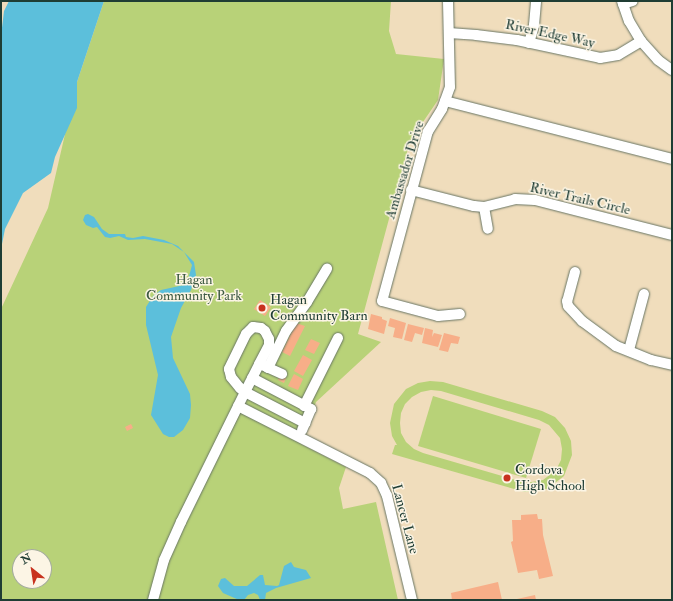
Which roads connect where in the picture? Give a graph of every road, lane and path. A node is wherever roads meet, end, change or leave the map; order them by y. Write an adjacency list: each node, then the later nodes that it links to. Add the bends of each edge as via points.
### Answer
1 (448, 1): 5 (street, Ambassador Drive)
2 (536, 1): 7 (street)
3 (633, 1): 4 (street)
4 (623, 3): 6 (street, via 629,21)
5 (449, 34): 7 (street, River Edge Way, via 497,37); 9 (street, Ambassador Drive, via 451,80)
6 (641, 41): 7 (street, River Edge Way, via 618,55 600,58); 8 (street, via 658,60)
7 (529, 43)
8 (672, 70)
9 (445, 101): 10 (street); 11 (street, Ambassador Drive, via 428,131)
10 (672, 159)
11 (411, 190): 12 (street, River Trails Circle); 18 (street, Ambassador Drive, via 382,301 438,316)
12 (484, 207): 13 (street); 14 (street, River Trails Circle, via 515,199 535,200)
13 (488, 229)
14 (672, 236)
15 (327, 269): 22 (street)
16 (575, 272): 20 (street, via 568,306 600,335 616,346)
17 (644, 294): 20 (street)
18 (460, 314)
19 (338, 338): 27 (street)
20 (629, 350): 21 (street, via 651,360)
21 (672, 365)
22 (263, 366): 23 (street); 24 (street); 25 (street, via 269,339 262,328 253,327 246,334 229,369 231,377)
23 (282, 374)
24 (252, 378): 25 (street); 27 (street)
25 (245, 392): 26 (street); 28 (street)
26 (238, 406): 29 (street, Lancer Lane); 30 (street, via 164,560)
27 (304, 406): 28 (street, via 310,410)
28 (305, 423): 29 (street)
29 (299, 437): 31 (street, Lancer Lane, via 376,477 384,489)
30 (153, 600)
31 (412, 600)

